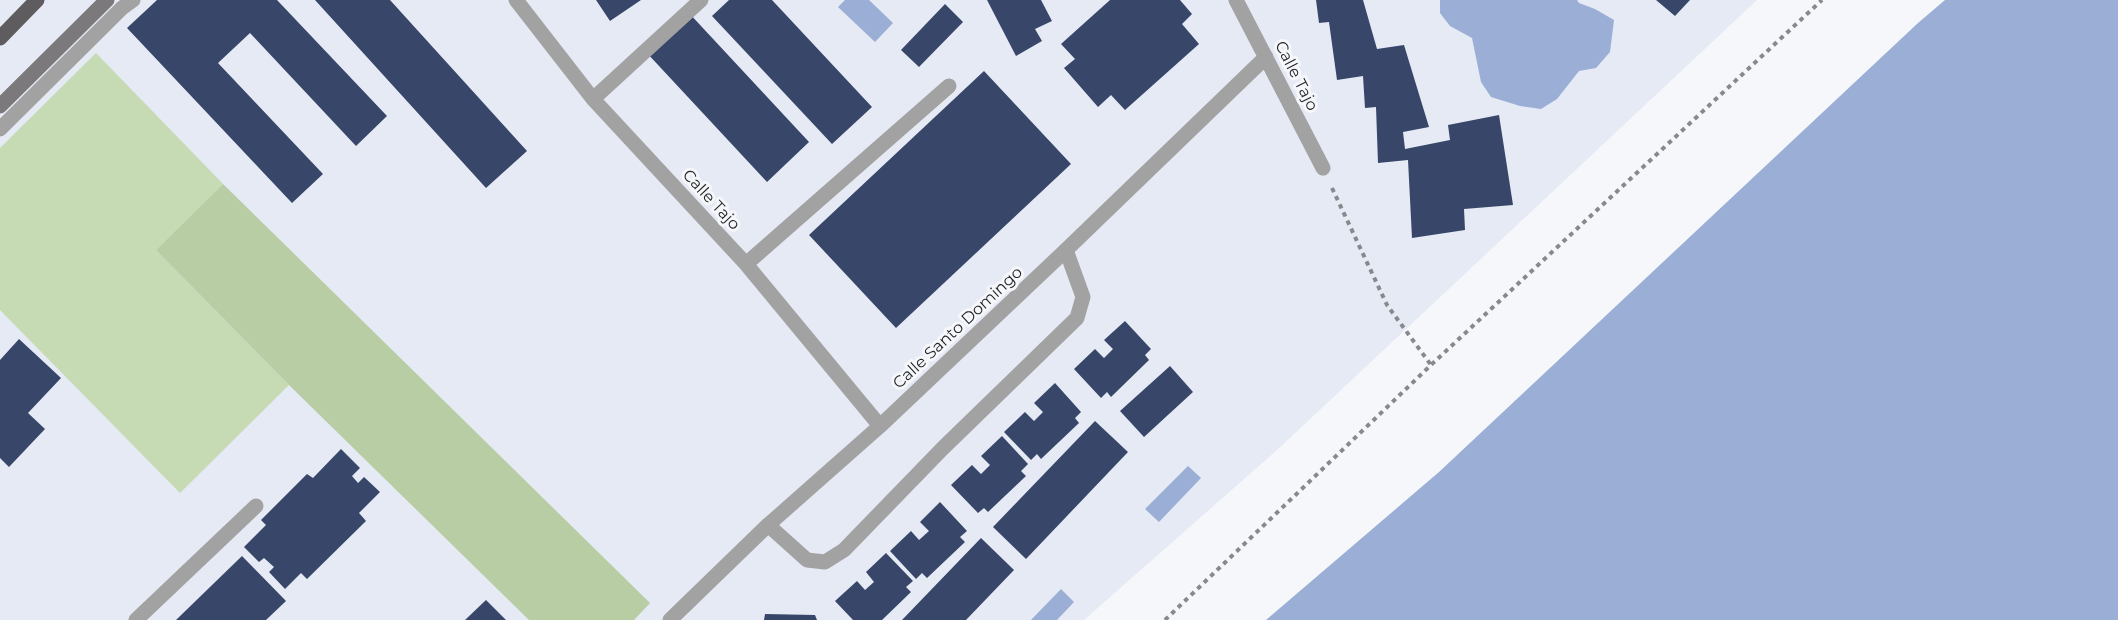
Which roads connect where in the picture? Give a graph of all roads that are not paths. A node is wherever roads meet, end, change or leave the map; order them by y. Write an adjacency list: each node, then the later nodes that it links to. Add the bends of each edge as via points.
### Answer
1 (37, 0): 7 (main road)
2 (107, 0): 11 (main road)
3 (133, 0): 12 (street)
4 (516, 0): 10 (street, Calle Tajo)
5 (701, 0): 10 (street)
6 (1236, 0): 8 (street, Calle Tajo)
7 (0, 38)
8 (1266, 57): 13 (street, Calle Tajo); 14 (street, Calle Santo Domingo)
9 (949, 86): 15 (street)
10 (593, 99): 15 (street, Calle Tajo)
11 (0, 106)
12 (0, 129)
13 (1323, 168)
14 (1066, 250): 16 (street, Calle Santo Domingo); 18 (street, via 1083,297 1077,318 844,550 825,562 807,560)
15 (746, 264): 16 (street, Calle Tajo)
16 (880, 426): 18 (street, Calle Santo Domingo)
17 (256, 506): 19 (street)
18 (768, 525): 20 (street, Calle Santo Domingo)
19 (136, 620)
20 (670, 620)

